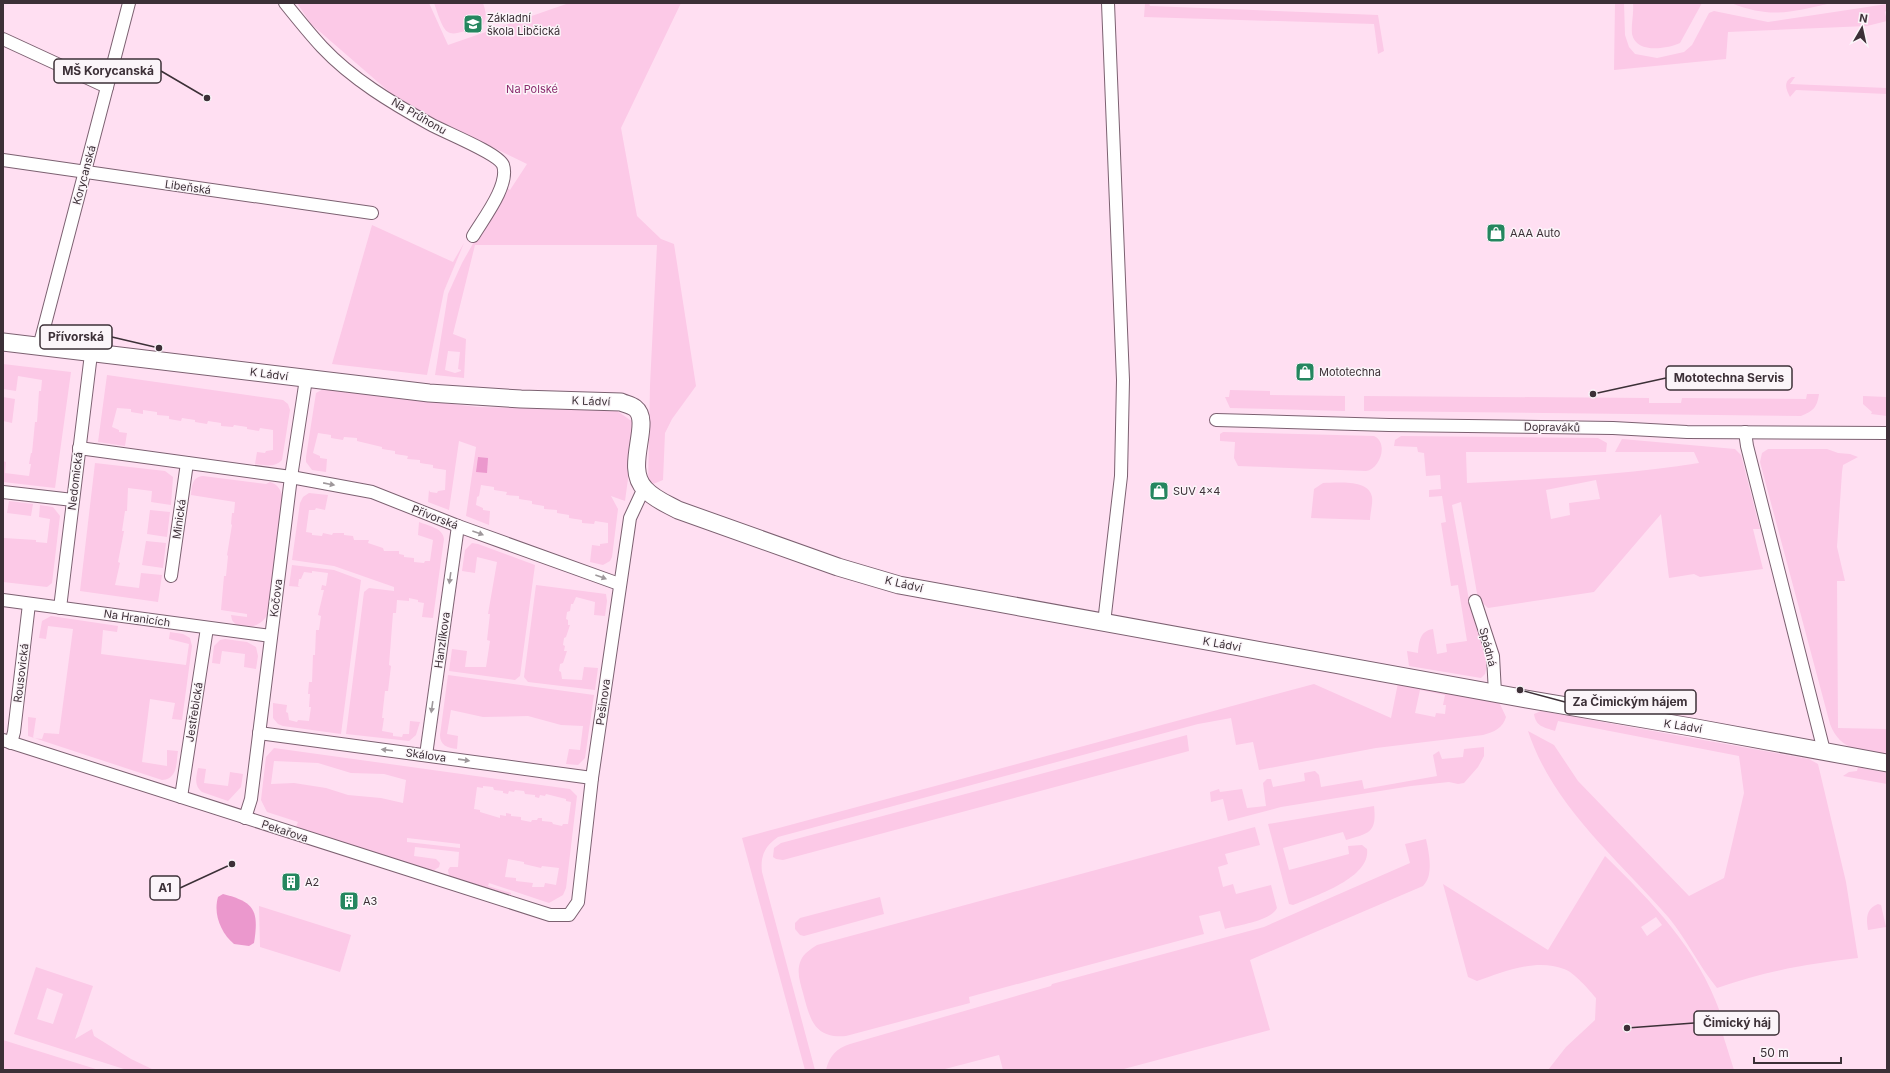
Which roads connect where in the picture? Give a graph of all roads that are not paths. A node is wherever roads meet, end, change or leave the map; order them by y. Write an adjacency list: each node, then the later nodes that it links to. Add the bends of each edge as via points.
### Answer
1 (129, 3): 5 (street, Korycanská)
2 (285, 3): 9 (street, Na Průhonu, via 322,48 369,87 430,124 501,162 504,174 502,187)
3 (1108, 3): 30 (street, via 1123,380 1121,476)
4 (3, 39): 5 (street)
5 (107, 87): 7 (street, Korycanská)
6 (3, 160): 7 (street, Libeňská)
7 (85, 172): 8 (street, Libeňská); 11 (street, Korycanská)
8 (372, 213)
9 (473, 236)
10 (3, 342): 11 (street, K Ládví)
11 (39, 347): 12 (street, K Ládví)
12 (91, 354): 13 (street, K Ládví); 17 (street, Nedomická)
13 (306, 379): 19 (street, Kočova); 20 (street, K Ládví, via 429,393 621,402 636,409 642,418 635,466)
14 (1216, 420): 15 (street, Dopraváků)
15 (1745, 432): 16 (street, Dopraváků); 36 (street, via 1746,446 1772,551)
16 (1887, 433)
17 (79, 448): 18 (street, Přívorská); 22 (street, Nedomická)
18 (187, 463): 19 (street, Přívorská); 24 (street, Minická)
19 (290, 477): 23 (street, Přívorská, one-way to 23, via 372,492); 32 (street, Kočova)
20 (644, 488): 25 (street, Pešinova, via 630,518); 30 (street, K Ládví, via 655,498 678,510 838,568 900,585)
21 (3, 492): 22 (street)
22 (72, 500): 29 (street, Nedomická)
23 (458, 526): 25 (street, Přívorská, one-way to 25); 37 (street, Hanzlíkova, one-way to 37)
24 (171, 576)
25 (619, 584): 39 (street, Pešinova)
26 (3, 600): 28 (street, Na Hranicích)
27 (1475, 601): 33 (street, Spádná, via 1493,656)
28 (29, 604): 29 (street, Na Hranicích); 35 (street, Rousovická, via 14,732)
29 (60, 608): 31 (street, Na Hranicích)
30 (1104, 623): 33 (street, K Ládví)
31 (207, 628): 32 (street, Na Hranicích); 40 (street, Jestřebická)
32 (271, 636): 34 (street, Kočova)
33 (1495, 693): 36 (street, K Ládví)
34 (259, 733): 37 (street, Skálova, one-way to 34); 41 (street, Kočova, via 251,800)
35 (7, 742): 40 (street, Pekařova)
36 (1824, 751): 38 (street, K Ládví)
37 (426, 755): 39 (street, Skálova, one-way to 39)
38 (1887, 763)
39 (592, 778): 42 (street, Pešinova, via 578,902)
40 (181, 797): 41 (street, Pekařova)
41 (246, 818): 42 (street, Pekařova, via 550,915)
42 (569, 915)

